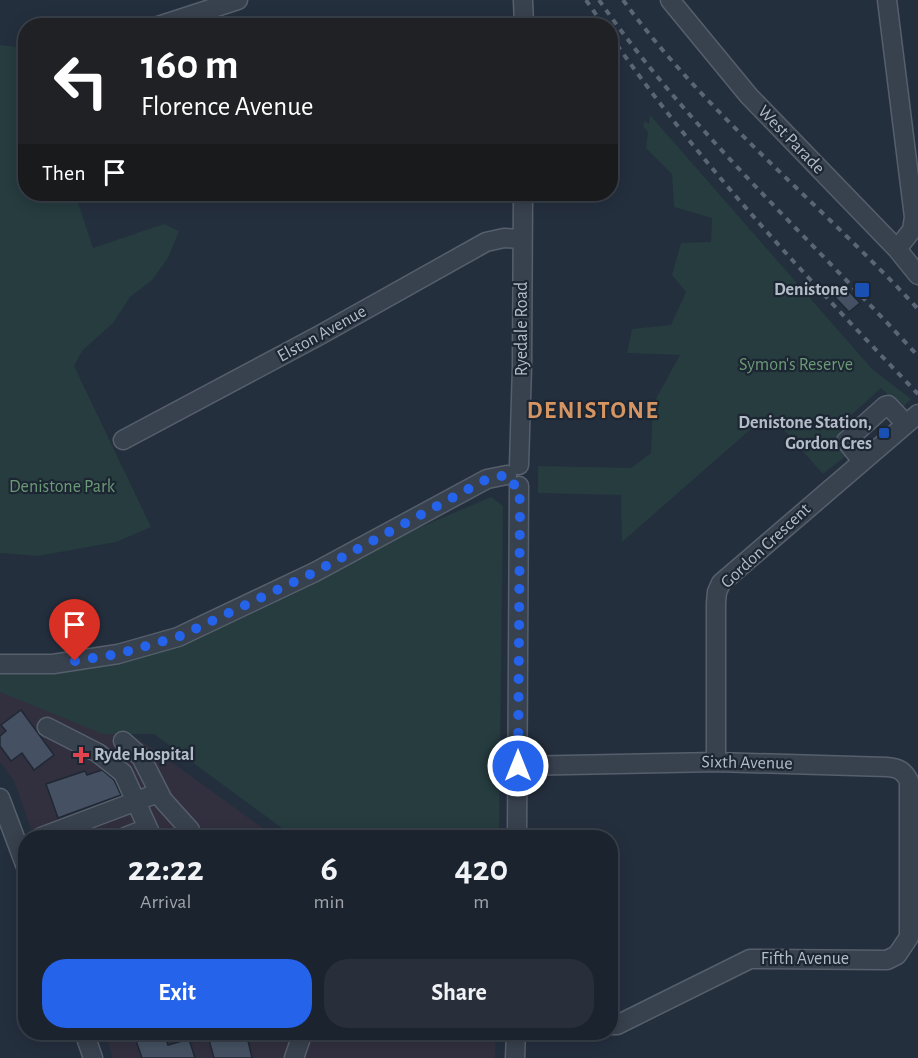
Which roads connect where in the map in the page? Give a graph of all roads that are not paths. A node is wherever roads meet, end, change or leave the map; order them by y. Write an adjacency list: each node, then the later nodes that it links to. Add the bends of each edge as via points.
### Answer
1 (238, 0): 5 (street)
2 (523, 0): 6 (street)
3 (669, 0): 9 (street, West Parade, via 749,96)
4 (887, 0): 9 (street, via 914,217 912,230)
5 (183, 18)
6 (524, 18)
7 (522, 201): 8 (street, Ryedale Road)
8 (522, 239): 12 (street, Elston Avenue, via 504,237 486,242); 14 (street, Ryedale Road, via 522,366)
9 (897, 249): 10 (street, West Parade)
10 (918, 275)
11 (914, 419): 13 (street, Gordon Crescent); 13 (street, via 885,406 846,441)
12 (123, 440)
13 (862, 461): 18 (street, Gordon Crescent, via 721,583 716,603)
14 (515, 476): 15 (street, via 487,479 315,572 178,637 118,654 53,664); 19 (street, Ryedale Road)
15 (0, 664)
16 (47, 727): 22 (street, via 98,753 123,773)
17 (123, 741): 20 (street, via 141,757)
18 (716, 762): 19 (street, Sixth Avenue); 28 (street, Sixth Avenue, via 898,768 909,781)
19 (518, 766): 26 (street, Ryedale Road)
20 (158, 793): 22 (street); 25 (street)
21 (0, 798): 27 (street)
22 (137, 801): 23 (street); 24 (street)
23 (60, 830)
24 (149, 830)
25 (190, 830)
26 (518, 830)
27 (18, 836)
28 (910, 842): 29 (street, Fifth Avenue, via 909,937 897,955 887,960 750,959)
29 (618, 1025)
30 (87, 1040): 33 (street)
31 (300, 1040): 34 (street)
32 (516, 1040): 35 (street)
33 (93, 1058)
34 (294, 1058)
35 (515, 1058)

